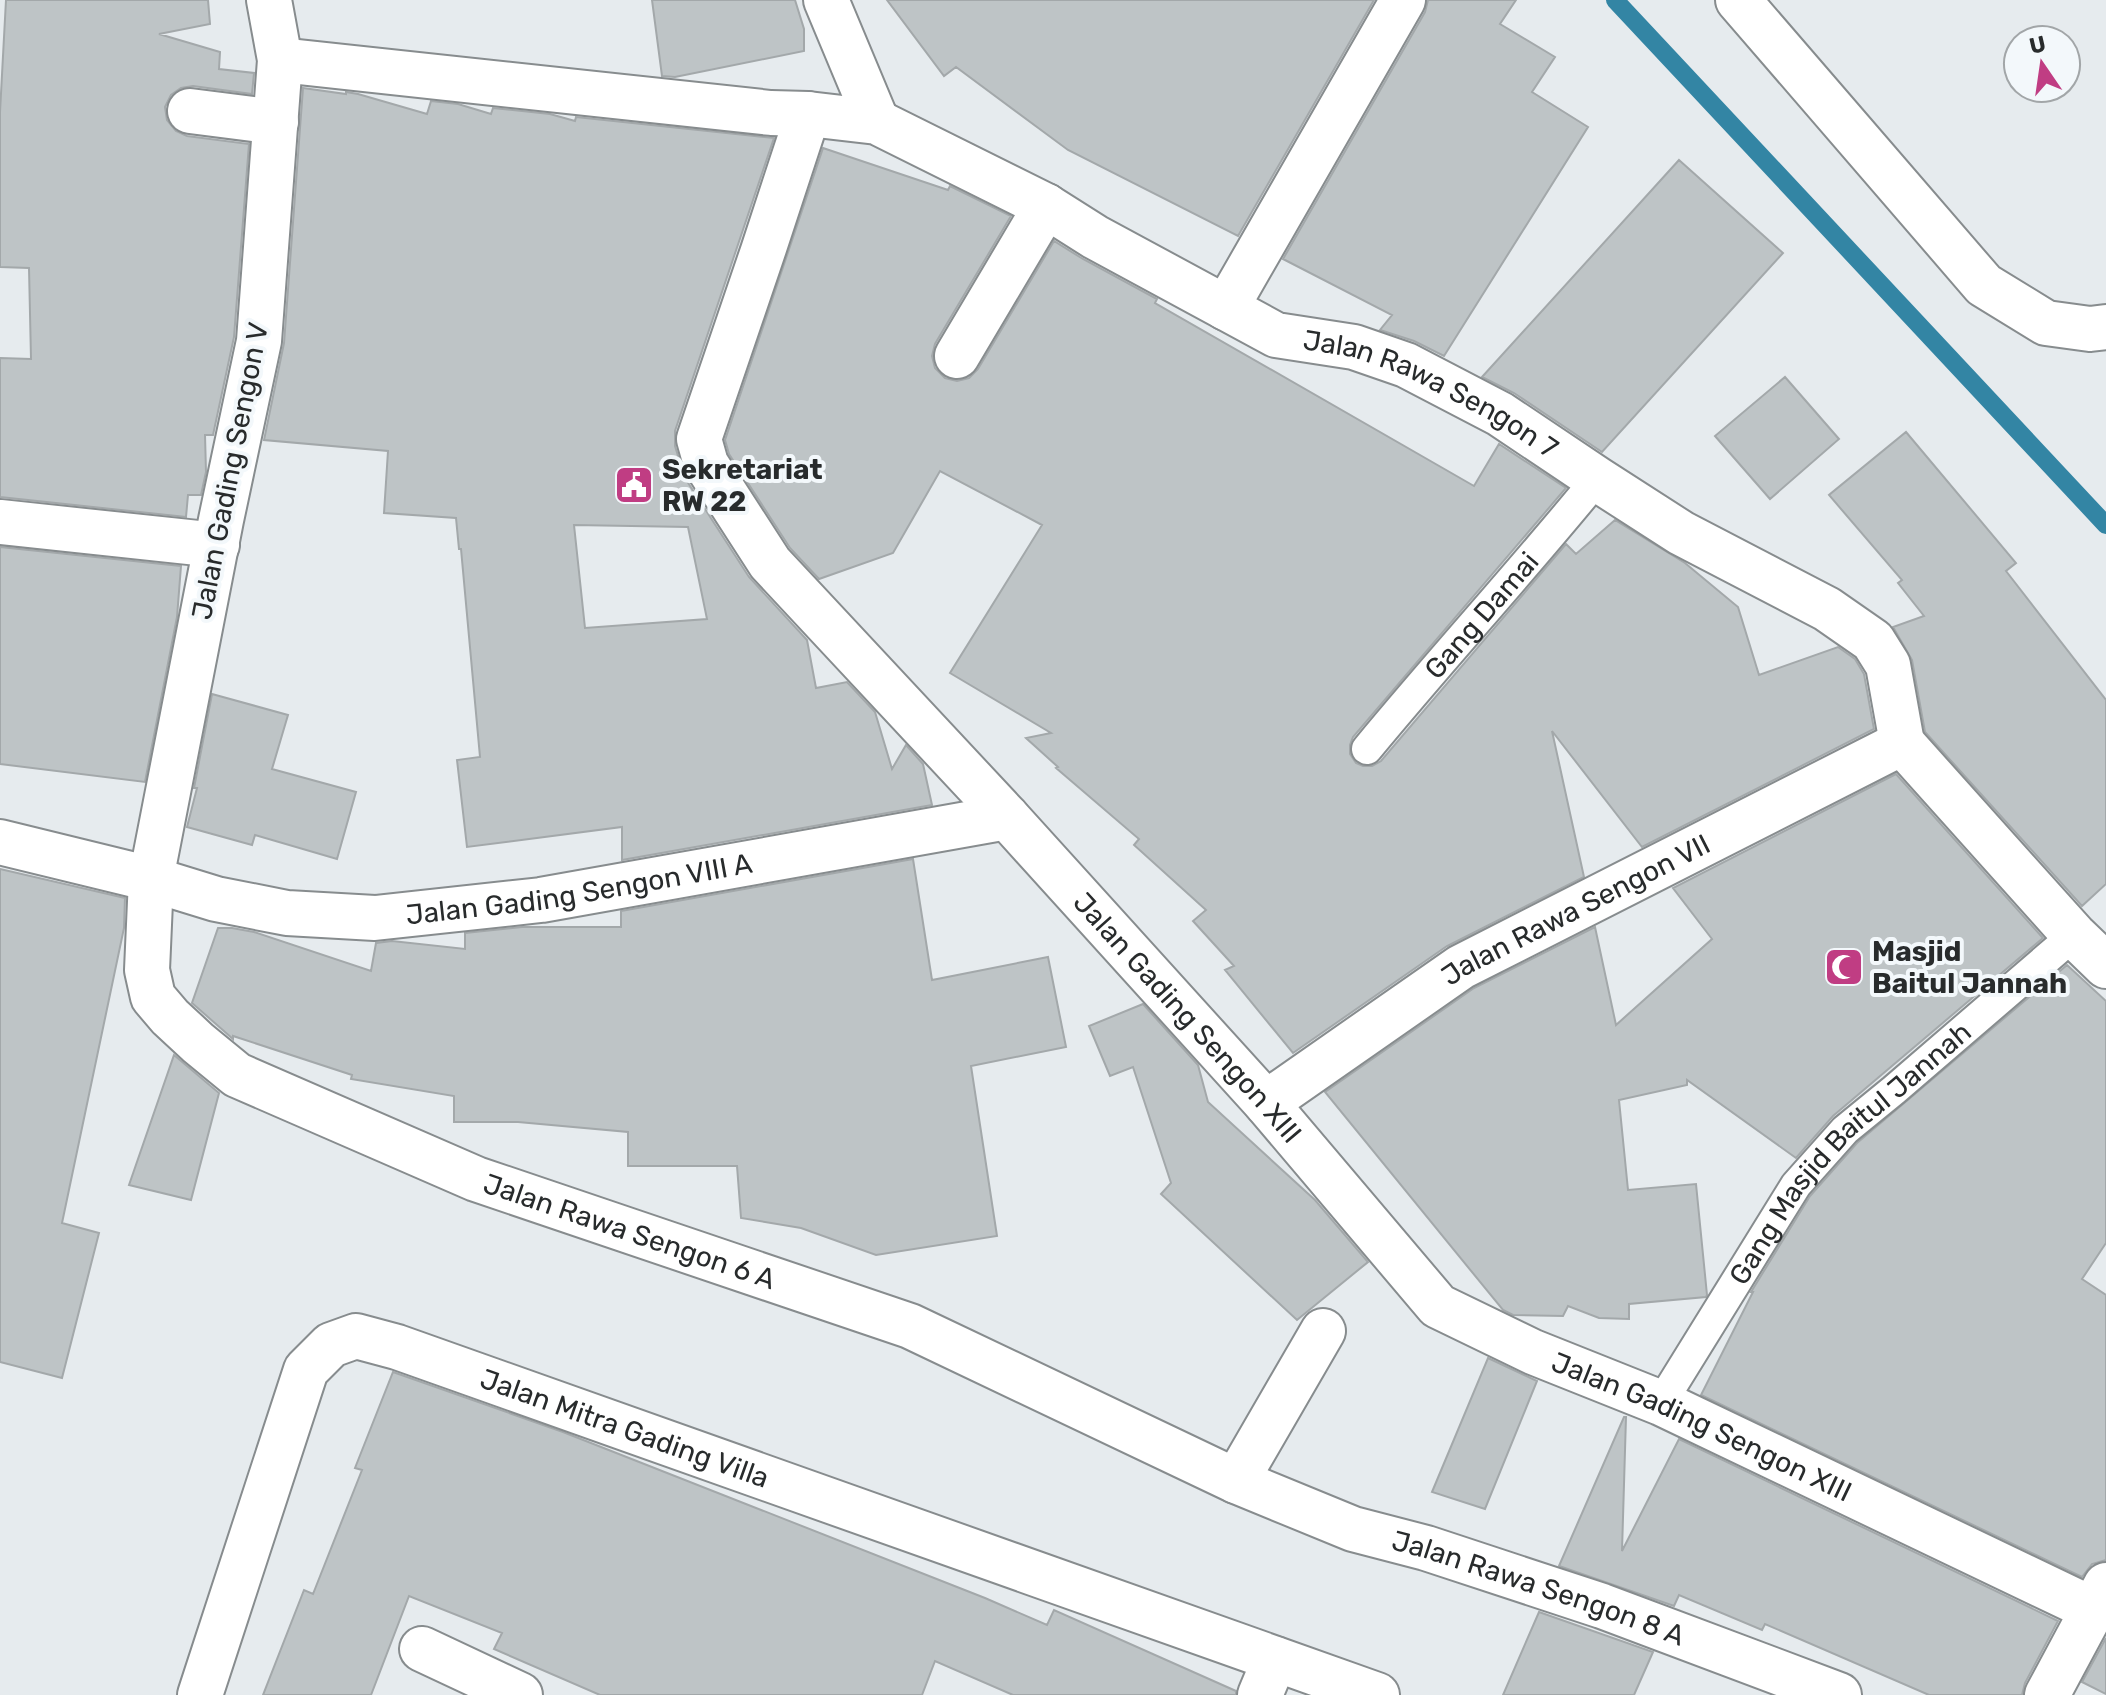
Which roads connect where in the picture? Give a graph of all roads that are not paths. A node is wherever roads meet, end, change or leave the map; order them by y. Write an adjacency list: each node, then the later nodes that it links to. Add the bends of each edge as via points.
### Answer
1 (269, 0): 5 (street, Jalan Gading Sengon V)
2 (826, 0): 9 (street)
3 (1403, 0): 11 (street)
4 (1738, 0): 12 (street, via 1984,285 2046,323)
5 (280, 60): 7 (street); 8 (street, Jalan Gading Sengon V)
6 (190, 111): 8 (street)
7 (808, 114): 9 (street); 19 (street, Jalan Gading Sengon XIII, via 699,439 702,454 770,563)
8 (276, 122): 16 (street, Jalan Gading Sengon V, via 259,341)
9 (877, 122): 10 (street, Jalan Rawa Sengon 7)
10 (1046, 206): 11 (street, Jalan Rawa Sengon 7); 13 (street)
11 (1226, 308): 14 (street, Jalan Rawa Sengon 7, via 1276,335 1354,347 1406,365 1500,414)
12 (2106, 327)
13 (957, 356)
14 (1597, 479): 17 (street, Jalan Rawa Sengon 7, via 1681,533 1827,609 1873,641 1888,665); 18 (lane, Gang Damai)
15 (0, 522): 16 (street)
16 (217, 545): 21 (street, Jalan Gading Sengon V)
17 (1902, 743): 22 (street); 24 (street, Jalan Rawa Sengon VII, via 1461,967)
18 (1367, 749)
19 (1007, 817): 21 (street, Jalan Gading Sengon VIII A, via 541,900 375,918 287,913); 24 (street, Jalan Gading Sengon XIII)
20 (0, 842): 21 (street, Jalan Gading Sengon VIII A)
21 (151, 879): 27 (street, Jalan Rawa Sengon 6 A, via 147,970 153,997 237,1075 476,1179 910,1326)
22 (2074, 935): 23 (street); 26 (lane, Gang Masjid Baitul Jannah, via 1845,1130 1796,1185)
23 (2106, 966)
24 (1266, 1103): 26 (street, Jalan Gading Sengon XIII, via 1438,1306 1533,1352)
25 (1323, 1331): 27 (street)
26 (1661, 1403): 28 (street, Jalan Gading Sengon XIII)
27 (1236, 1481): 34 (street, Jalan Rawa Sengon 8 A, via 1353,1529 1602,1606)
28 (2100, 1598): 35 (street, Jalan Gading Sengon XIII)
29 (422, 1649): 32 (street)
30 (1268, 1677): 31 (street, Jalan Mitra Gading Villa, via 412,1352 356,1336 331,1345 306,1370); 33 (street, Jalan Mitra Gading Villa)
31 (200, 1695)
32 (520, 1695)
33 (1377, 1695)
34 (1839, 1695)
35 (2047, 1695)

